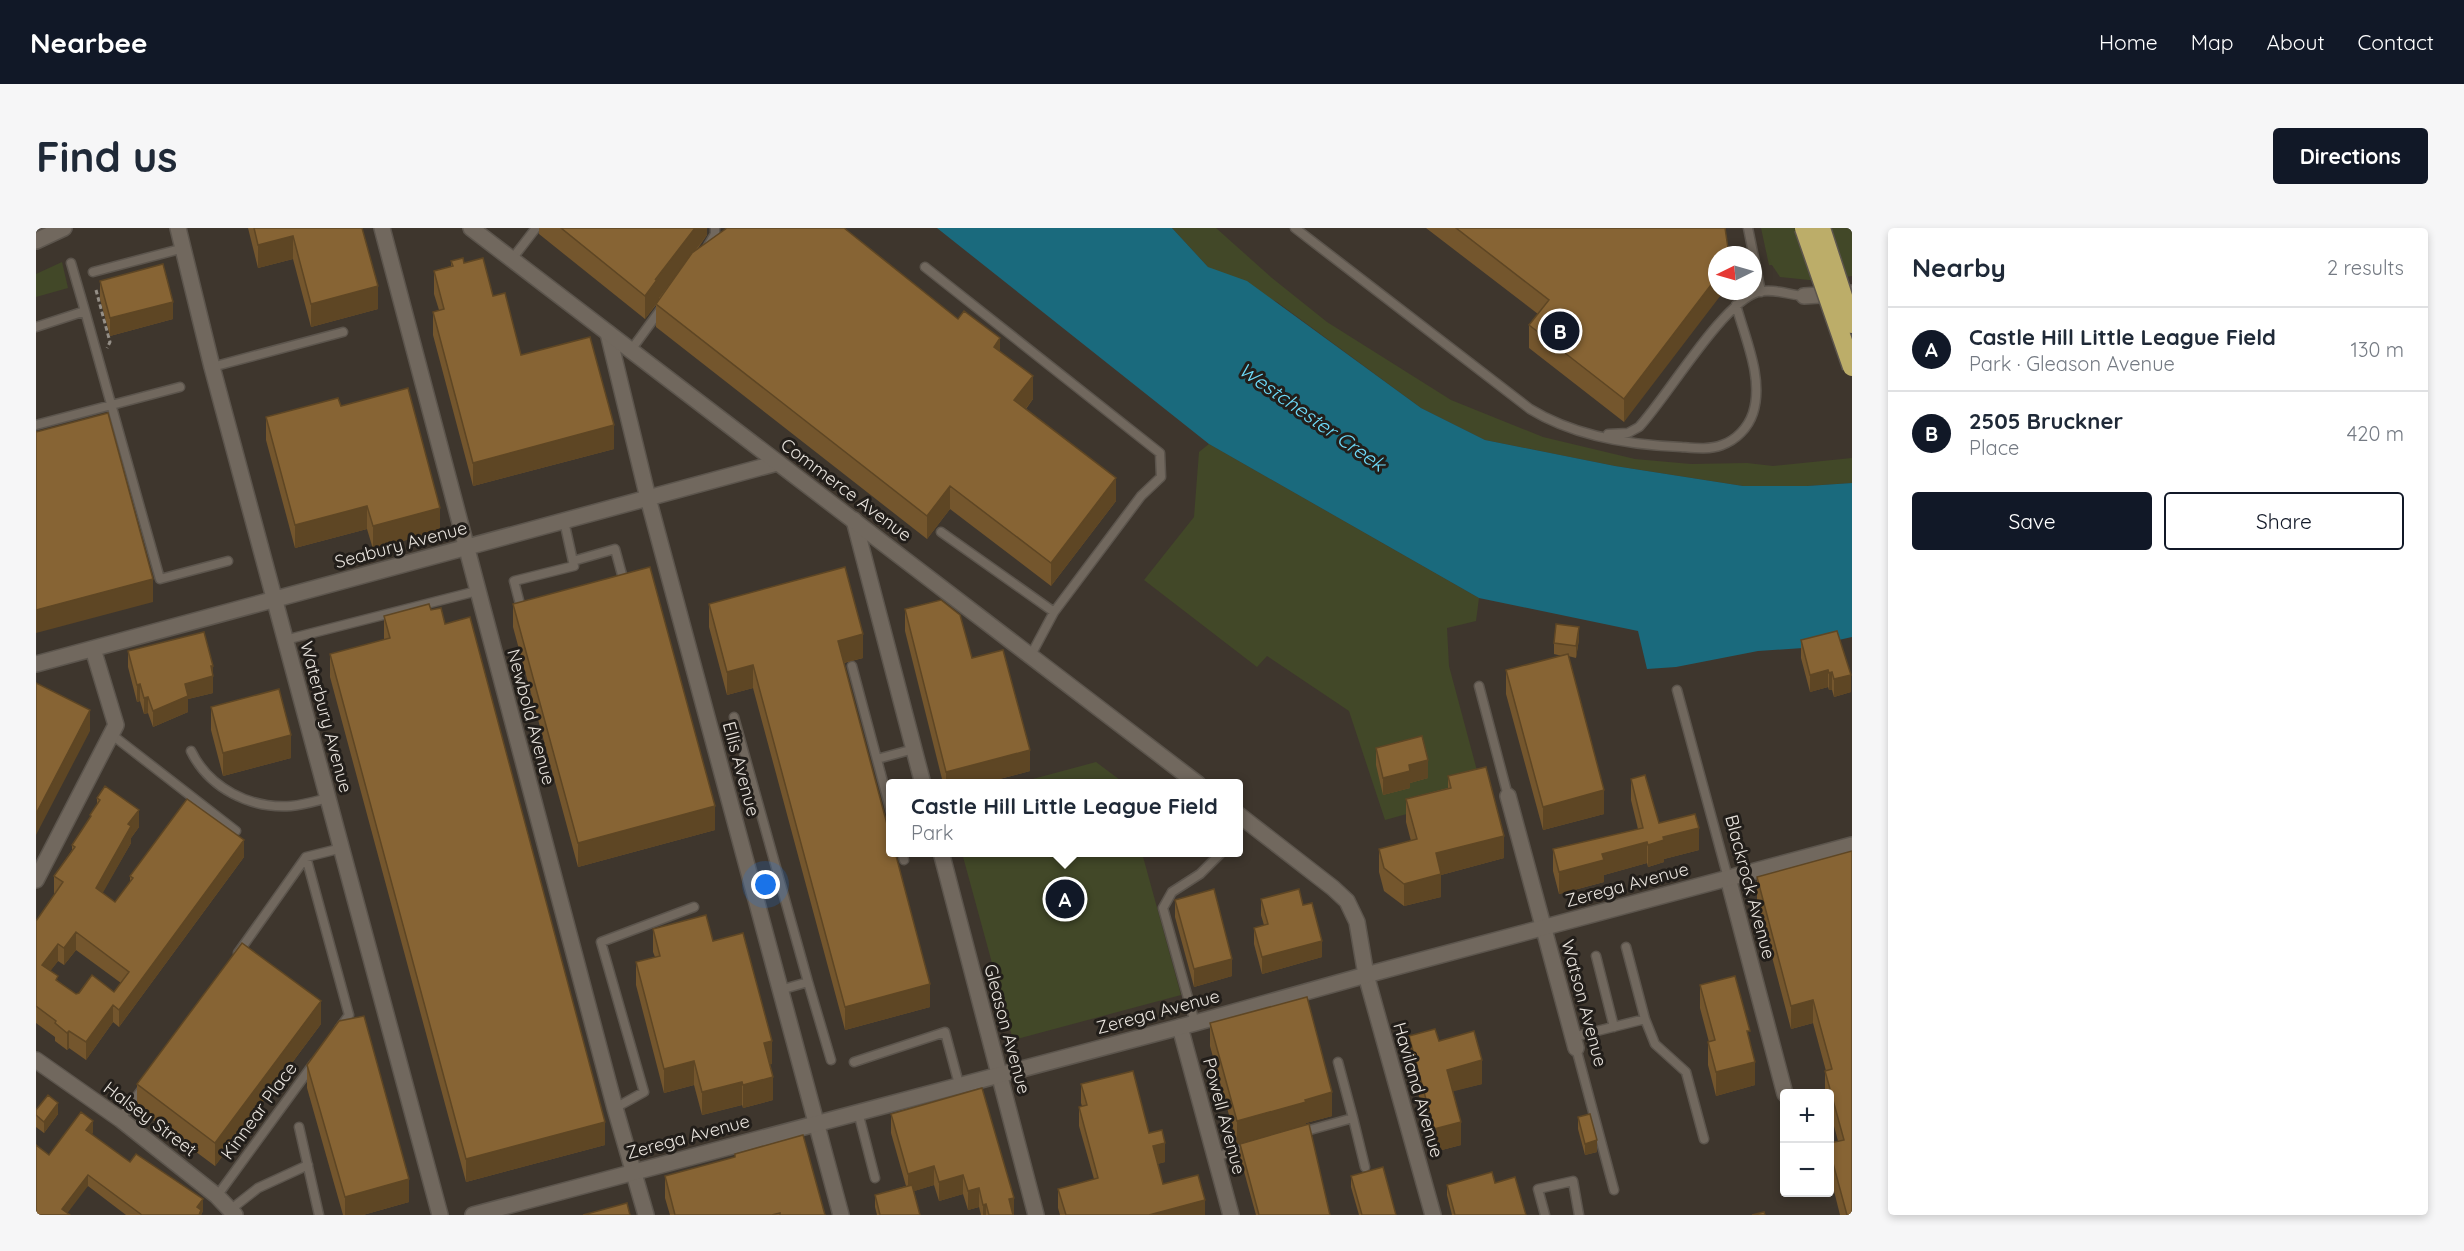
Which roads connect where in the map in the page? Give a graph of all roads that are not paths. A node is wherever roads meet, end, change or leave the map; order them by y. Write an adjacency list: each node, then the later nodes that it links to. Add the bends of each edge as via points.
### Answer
1 (64, 228): 11 (street)
2 (178, 228): 13 (street, Waterbury Avenue)
3 (382, 228): 41 (street, Newbold Avenue)
4 (471, 228): 15 (street, Commerce Avenue)
5 (536, 228): 15 (lane)
6 (715, 228): 14 (lane, via 711,243)
7 (1297, 228): 24 (lane, via 1520,399 1556,420 1599,432 1623,434 1639,427); 24 (lane, via 1521,403 1547,419 1608,438 1702,448 1724,445 1736,437 1748,424 1755,406 1755,376)
8 (1748, 228): 12 (lane)
9 (1804, 228): 32 (highway, bridge)
10 (1821, 228): 26 (highway, bridge)
11 (36, 242)
12 (1752, 246)
13 (184, 248): 18 (lane); 31 (street, Waterbury Avenue)
14 (699, 257)
15 (512, 259): 29 (street, Commerce Avenue)
16 (71, 262): 25 (lane)
17 (925, 267): 47 (lane, via 1160,453 1161,477 1141,496)
18 (93, 272)
19 (1762, 292): 21 (lane)
20 (1852, 293): 21 (street)
21 (1804, 296)
22 (1743, 300): 24 (lane)
23 (666, 302): 30 (lane)
24 (1736, 305)
25 (85, 311): 27 (lane); 34 (lane)
26 (1852, 324)
27 (36, 327)
28 (343, 332): 31 (lane)
29 (608, 333): 30 (street, Commerce Avenue); 37 (street, Ellis Avenue)
30 (631, 350): 36 (street, Commerce Avenue)
31 (212, 367): 46 (street, Waterbury Avenue)
32 (1852, 367)
33 (180, 387): 34 (lane)
34 (112, 404): 35 (lane); 42 (lane, via 160,579)
35 (36, 425)
36 (777, 463): 37 (street, Seabury Avenue); 38 (street, Commerce Avenue)
37 (648, 498): 39 (street, Seabury Avenue); 82 (street, Ellis Avenue)
38 (854, 520): 51 (street, Commerce Avenue); 58 (street)
39 (564, 521): 41 (street, Seabury Avenue); 43 (lane)
40 (941, 532): 47 (lane)
41 (467, 547): 45 (street, Newbold Avenue); 46 (street, Seabury Avenue)
42 (228, 561)
43 (573, 561): 44 (lane, via 615,549); 48 (lane, via 574,566 514,581)
44 (624, 582)
45 (477, 591): 49 (lane); 97 (street, Newbold Avenue)
46 (275, 599): 49 (street, Waterbury Avenue); 50 (street, Seabury Avenue)
47 (1054, 612): 51 (lane)
48 (524, 619)
49 (285, 640): 65 (street, Waterbury Avenue)
50 (93, 649): 52 (street, Seabury Avenue); 57 (street, via 116,725)
51 (1030, 655): 62 (street, Commerce Avenue)
52 (36, 664)
53 (852, 666): 60 (lane)
54 (1479, 686): 64 (lane, Watson Avenue)
55 (1677, 690): 73 (lane, Blackrock Avenue)
56 (734, 717): 81 (lane)
57 (111, 734): 67 (lane); 74 (street)
58 (914, 749): 60 (lane); 61 (street)
59 (191, 751): 65 (lane, via 211,780 246,800 290,806)
60 (877, 759): 63 (lane)
61 (922, 779)
62 (1193, 779)
63 (886, 793)
64 (1508, 796): 76 (street, Watson Avenue)
65 (328, 798): 69 (street, Waterbury Avenue)
66 (1243, 823): 80 (street, via 1347,901 1357,922)
67 (236, 831)
68 (1852, 845): 73 (street, Zerega Avenue)
69 (342, 848): 70 (lane); 115 (street, Waterbury Avenue)
70 (306, 857): 79 (lane); 86 (lane, via 349,1015)
71 (942, 857): 93 (street, Gleason Avenue)
72 (1217, 857): 84 (lane, via 1172,892 1163,908)
73 (1728, 878): 76 (street, Zerega Avenue); 96 (street, Blackrock Avenue)
74 (36, 880)
75 (694, 908): 97 (lane, via 601,942 644,1092)
76 (1544, 927): 80 (street, Zerega Avenue); 87 (street, Watson Avenue)
77 (1626, 946): 83 (lane)
78 (1596, 956): 85 (lane)
79 (231, 963)
80 (1366, 975): 84 (street, Zerega Avenue); 121 (street, Haviland Avenue)
81 (808, 982): 82 (lane); 90 (lane)
82 (780, 990): 101 (street, Ellis Avenue)
83 (1645, 1019): 85 (lane); 104 (lane, via 1655,1044 1686,1071)
84 (1188, 1025): 93 (street, Zerega Avenue); 106 (street, Powell Avenue)
85 (1614, 1027): 87 (lane)
86 (335, 1035)
87 (1575, 1043): 111 (lane, Watson Avenue)
88 (321, 1054): 112 (lane, Kinnear Place)
89 (36, 1060): 100 (street, Halsey Street)
90 (831, 1060)
91 (854, 1062): 95 (lane, via 945,1032)
92 (1338, 1062): 99 (lane)
93 (999, 1074): 95 (street, Zerega Avenue); 119 (street, Gleason Avenue)
94 (150, 1078): 100 (lane)
95 (960, 1084): 98 (street, Zerega Avenue)
96 (1784, 1089)
97 (615, 1108): 109 (street, Newbold Avenue)
98 (858, 1112): 101 (street, Zerega Avenue); 110 (lane)
99 (1353, 1118): 103 (lane); 108 (lane)
100 (120, 1119): 112 (street, Halsey Street)
101 (816, 1123): 109 (street, Zerega Avenue); 118 (street, Ellis Avenue)
102 (299, 1127): 107 (lane)
103 (1289, 1136)
104 (1704, 1139)
105 (1257, 1145): 106 (lane)
106 (1215, 1157): 120 (street, Powell Avenue)
107 (308, 1165): 113 (lane, via 258,1188); 114 (lane)
108 (1365, 1167)
109 (634, 1172): 116 (street, Zerega Avenue); 117 (street, Newbold Avenue)
110 (875, 1178)
111 (1614, 1190)
112 (217, 1196): 113 (street, Halsey Street)
113 (233, 1212)
114 (319, 1215)
115 (440, 1215)
116 (473, 1215)
117 (646, 1215)
118 (841, 1215)
119 (1036, 1215)
120 (1231, 1215)
121 (1433, 1215)
122 (1545, 1215): 123 (lane, via 1538,1189 1573,1181)
123 (1579, 1215)

